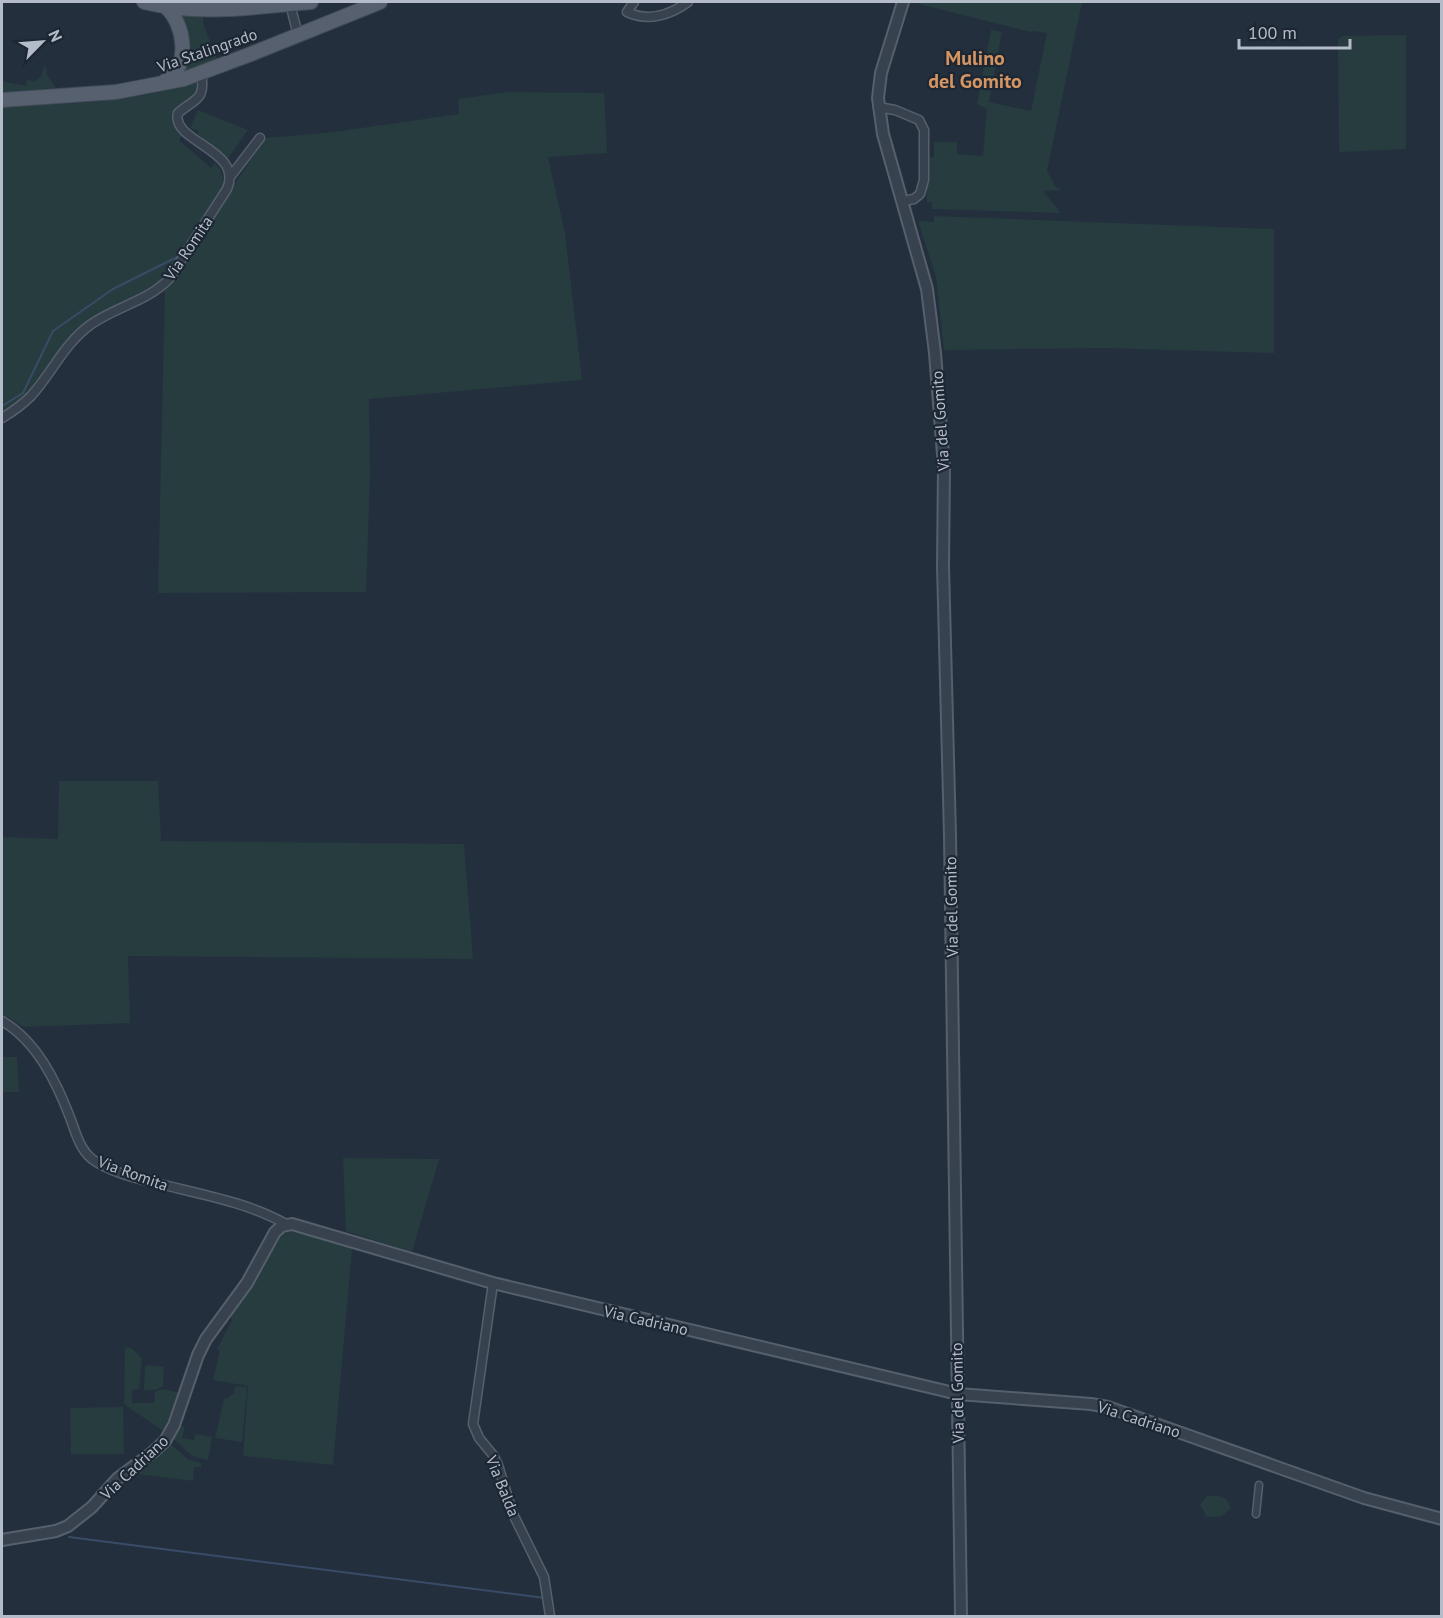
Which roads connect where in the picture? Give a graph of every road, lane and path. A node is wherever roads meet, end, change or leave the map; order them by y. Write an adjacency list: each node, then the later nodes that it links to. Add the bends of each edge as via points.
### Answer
1 (144, 2): 8 (main road)
2 (311, 2): 7 (main road)
3 (380, 2): 9 (main road, Via Stalingrado, via 350,9)
4 (634, 2): 5 (street, via 627,12 639,18 673,13)
5 (688, 2)
6 (903, 2): 13 (street, Via del Gomito, via 881,73)
7 (290, 4): 8 (main road, via 220,11); 9 (street)
8 (171, 6): 11 (main road, via 180,32 181,61 169,79)
9 (298, 35): 10 (main road, Via Stalingrado)
10 (201, 73): 11 (main road, Via Stalingrado); 15 (street, via 202,94 178,113 178,121 226,164)
11 (152, 86): 12 (main road, Via Stalingrado, via 92,95)
12 (2, 100)
13 (878, 107): 16 (street, Via del Gomito); 16 (street, via 919,120 924,130 924,180 920,194)
14 (260, 138): 15 (street)
15 (230, 177): 17 (street, Via Romita, via 222,198 169,279 78,335 32,396)
16 (903, 201): 21 (street, Via del Gomito, via 932,318 944,467)
17 (2, 418)
18 (2, 1021): 19 (street, Via Romita, via 34,1049 63,1100 82,1147 94,1160 137,1178 266,1214)
19 (282, 1226): 20 (street, Via Cadriano, via 304,1226); 25 (street, Via Cadriano, via 206,1339 165,1441 118,1478 68,1526)
20 (493, 1282): 21 (street, Via Cadriano); 26 (street, Via Balda, via 473,1424 498,1465 513,1514 544,1577)
21 (958, 1394): 24 (street, Via Cadriano, via 1108,1407 1364,1498); 27 (street, Via del Gomito)
22 (1259, 1485): 23 (street)
23 (1256, 1514)
24 (1442, 1519)
25 (2, 1540)
26 (550, 1617)
27 (961, 1617)

